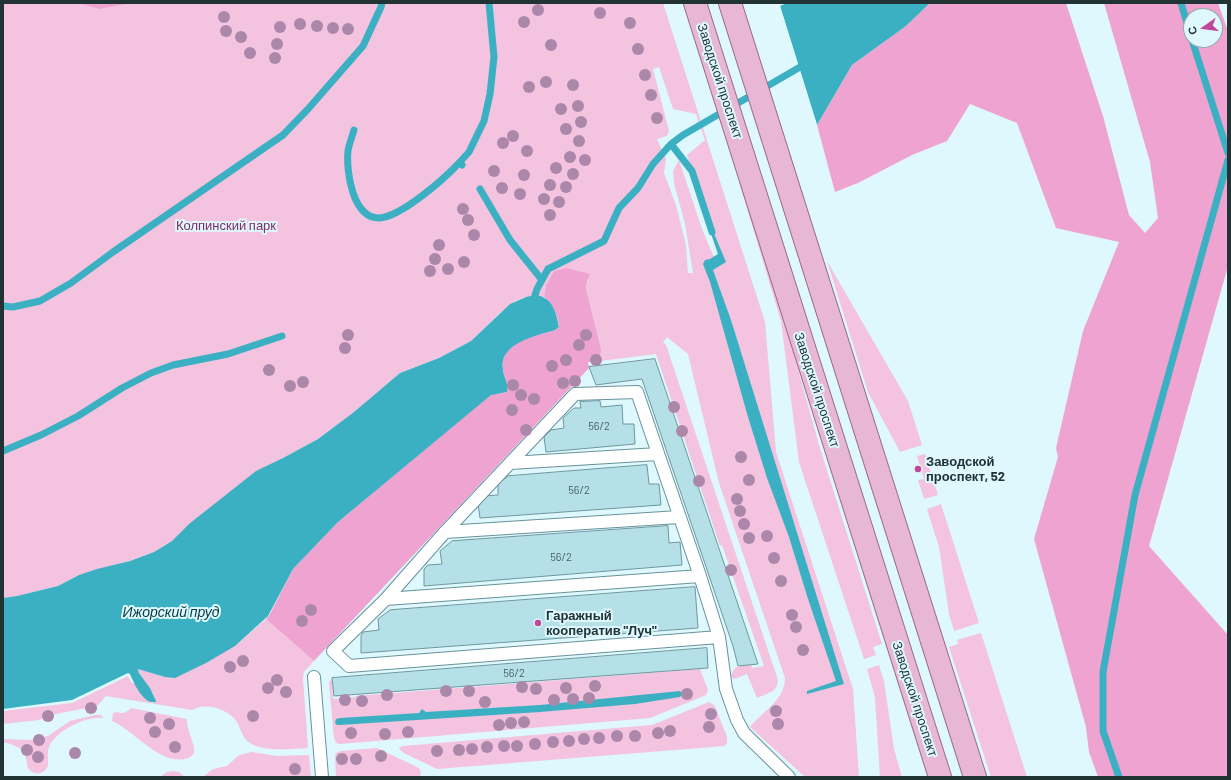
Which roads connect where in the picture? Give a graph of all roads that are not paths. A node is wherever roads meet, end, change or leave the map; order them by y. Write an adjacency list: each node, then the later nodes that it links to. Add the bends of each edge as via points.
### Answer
1 (695, 3): 13 (main road, Заводской проспект)
2 (732, 11): 14 (main road)
3 (658, 454): 4 (lane); 4 (lane, via 637,392 575,394); 5 (lane)
4 (510, 463): 6 (lane)
5 (680, 517): 6 (lane); 7 (lane)
6 (445, 532): 8 (lane)
7 (700, 576): 8 (lane); 9 (lane)
8 (386, 599): 9 (lane, via 333,651 349,666)
9 (718, 637): 12 (lane, via 726,688 737,720 744,733)
10 (314, 676): 11 (lane)
11 (322, 777)
12 (789, 777)
13 (940, 777)
14 (975, 777)

